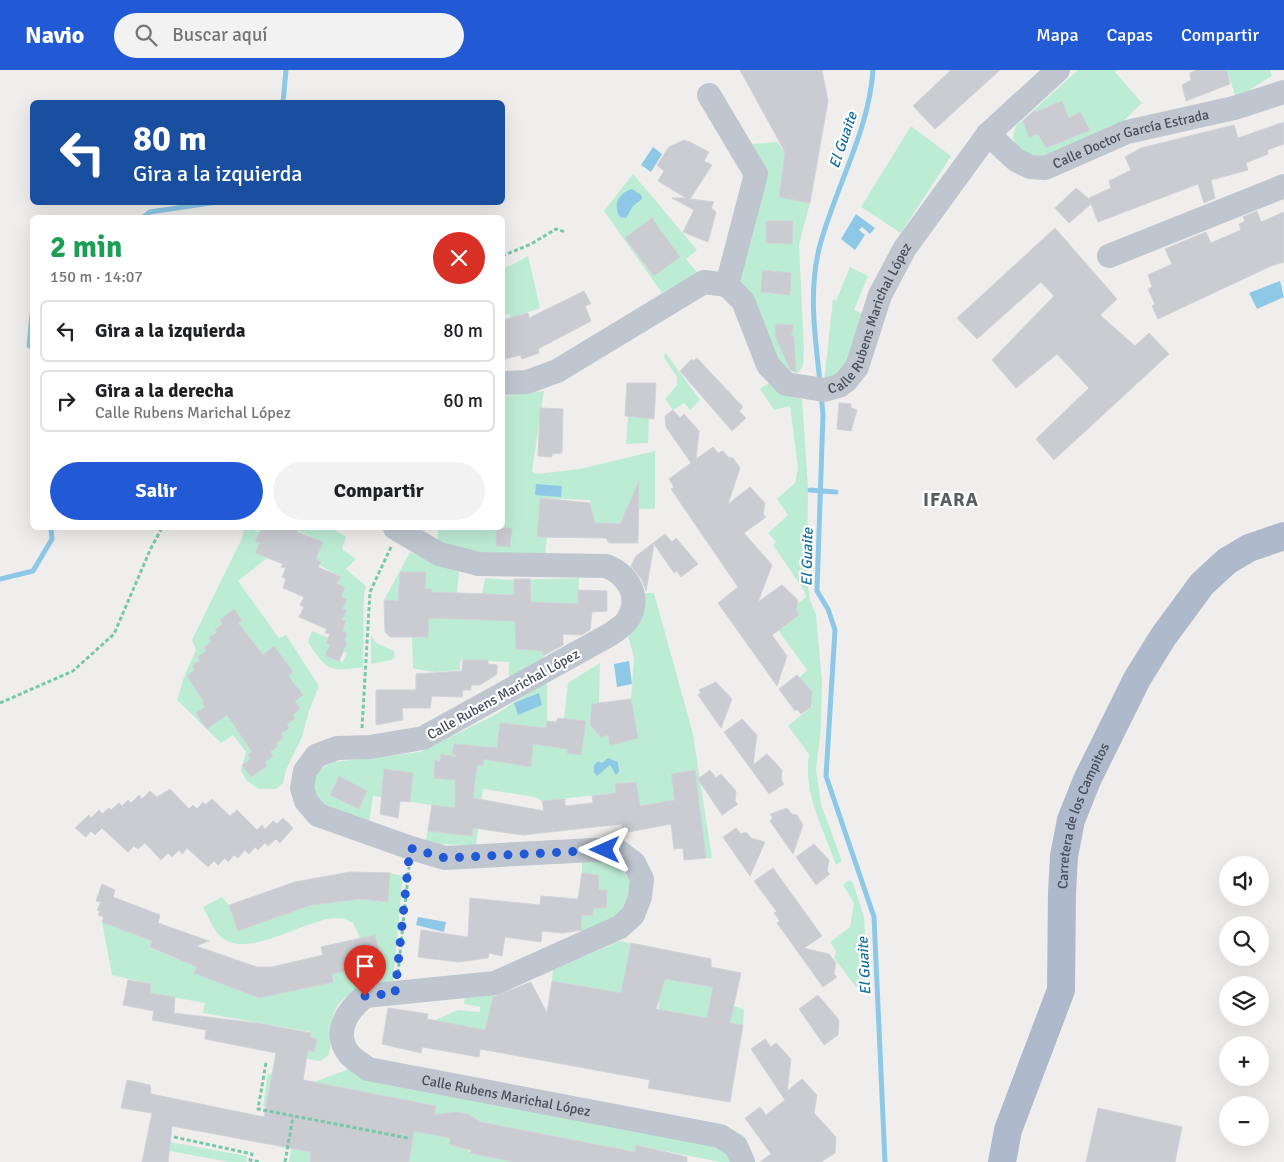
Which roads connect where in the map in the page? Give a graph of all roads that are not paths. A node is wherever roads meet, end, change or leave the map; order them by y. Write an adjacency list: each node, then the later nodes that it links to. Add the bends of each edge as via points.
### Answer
1 (1058, 70): 4 (street, Calle Rubens Marichal López)
2 (1284, 92): 4 (street, Calle Doctor García Estrada, via 1234,108 1127,132 1045,168 1030,167 1016,160)
3 (709, 95): 7 (street, via 756,174)
4 (988, 134): 7 (street, Calle Rubens Marichal López, via 905,248 880,295 857,367 846,381 831,389 786,384 768,365 743,301)
5 (1284, 186): 6 (street)
6 (1109, 256)
7 (727, 285): 8 (street, via 704,282 556,371 527,382)
8 (505, 383)
9 (399, 530): 11 (street, Calle Rubens Marichal López, via 439,554 479,564 606,566 617,570 626,578 634,599 628,619 611,634 423,738 370,747 336,748 316,756 305,771 302,788 306,801 318,815 445,858 618,851 634,863 642,879 633,915 620,927 495,983 365,996 351,1008 342,1024 342,1039 349,1054 368,1069 720,1136 736,1146)
10 (1284, 536): 12 (main road, Carretera de los Campitos, via 1249,548 1202,584 1137,679 1086,780 1071,820 1064,856 1061,990 1008,1130)
11 (743, 1162)
12 (1002, 1162)

